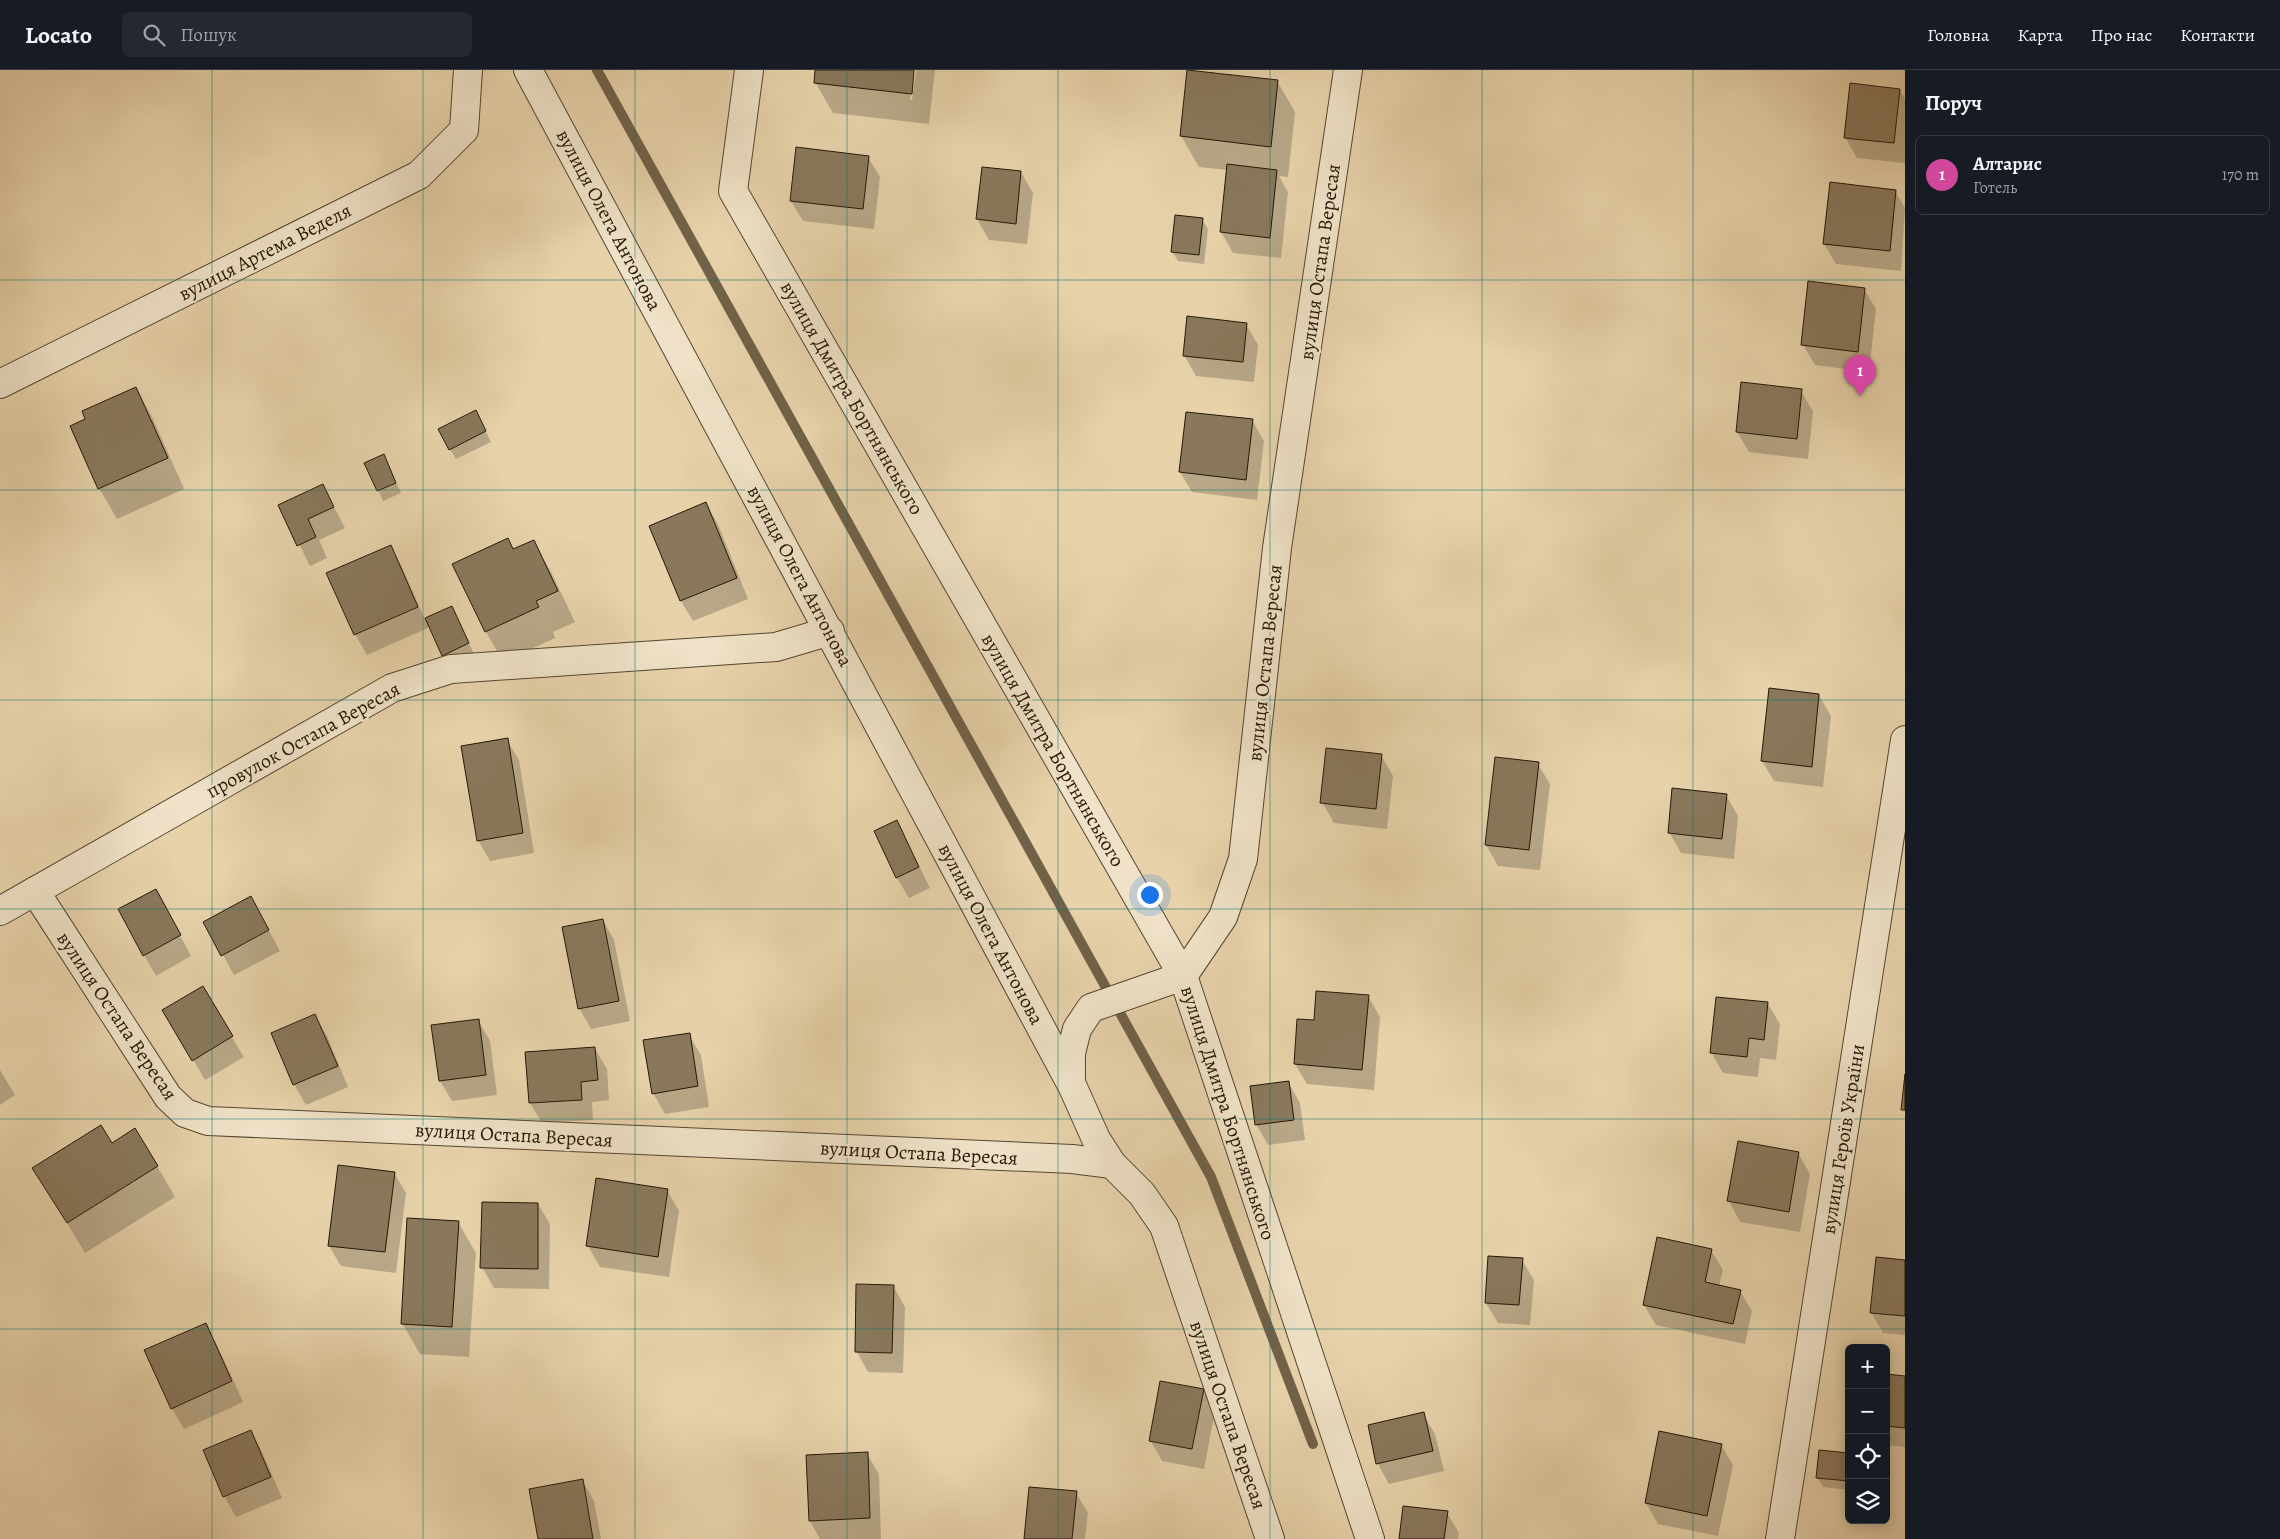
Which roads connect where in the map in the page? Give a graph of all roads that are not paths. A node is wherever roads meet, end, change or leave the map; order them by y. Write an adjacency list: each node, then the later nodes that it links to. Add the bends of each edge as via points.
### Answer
1 (468, 70): 5 (street, вулиця Артема Веделя, via 464,130 419,175)
2 (528, 70): 6 (street, вулиця Олега Антонова)
3 (750, 70): 10 (street, вулиця Дмитра Бортнянського, via 733,191)
4 (1348, 70): 10 (street, вулиця Остапа Вересая, via 1277,548 1243,859 1223,918)
5 (0, 384)
6 (830, 631): 8 (street, провулок Остапа Вересая, via 776,648 451,669 392,688); 11 (street, вулиця Олега Антонова)
7 (1905, 740): 15 (street, вулиця Героїв України)
8 (35, 892): 9 (street, провулок Остапа Вересая); 12 (street, вулиця Остапа Вересая, via 168,1098 185,1113 208,1121 1072,1159)
9 (0, 911)
10 (1183, 976): 11 (street, вулиця Остапа Вересая, via 1091,1008 1077,1029 1071,1053); 14 (street, вулиця Дмитра Бортнянського)
11 (1071, 1083): 12 (street, вулиця Остапа Вересая, via 1096,1139)
12 (1112, 1164): 13 (street, вулиця Остапа Вересая, via 1142,1194 1164,1226)
13 (1270, 1539)
14 (1370, 1539)
15 (1780, 1539)

